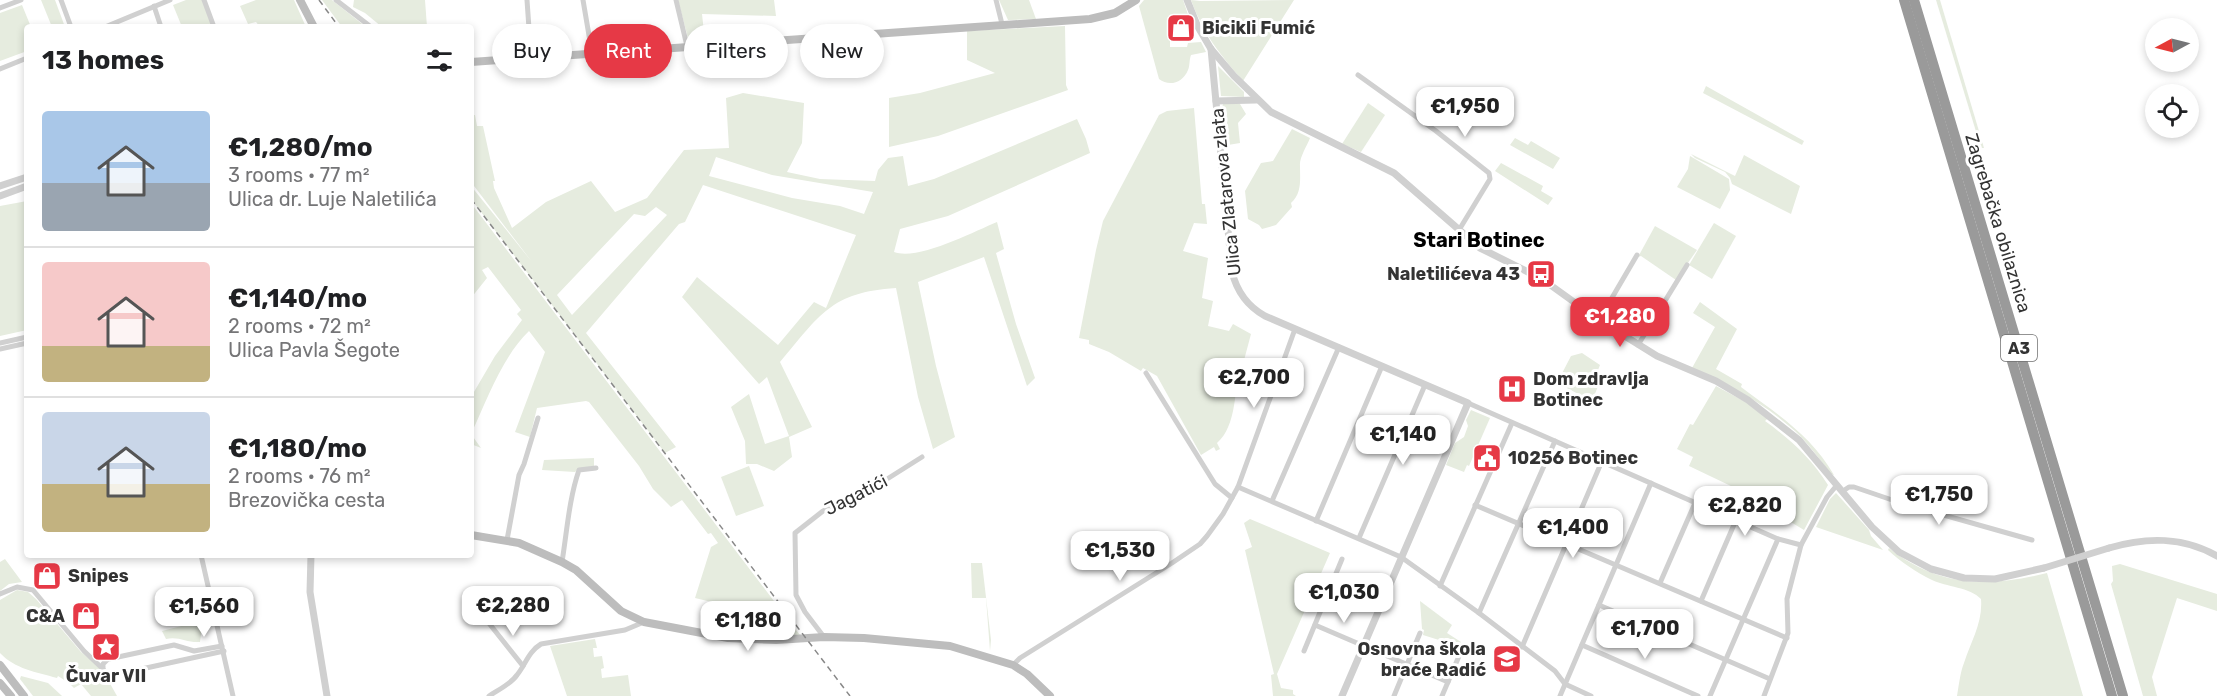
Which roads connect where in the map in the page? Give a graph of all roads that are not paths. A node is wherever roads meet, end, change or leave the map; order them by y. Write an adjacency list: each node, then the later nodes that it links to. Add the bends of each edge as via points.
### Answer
1 (21, 0): 16 (street)
2 (61, 0): 17 (street)
3 (170, 0): 15 (street)
4 (204, 0): 20 (street)
5 (300, 0): 21 (main road)
6 (336, 0): 22 (street)
7 (527, 0): 23 (street)
8 (583, 0): 24 (street)
9 (676, 0): 26 (street)
10 (996, 0): 25 (street)
11 (1136, 0): 25 (main road, via 1108,16)
12 (1187, 0): 28 (street)
13 (1904, 0): 135 (highway, Zagrebačka obilaznica / A3)
14 (1914, 0): 136 (highway, Zagrebačka obilaznica / A3)
15 (153, 6): 18 (street); 19 (street)
16 (0, 8)
17 (70, 24)
18 (112, 24)
19 (160, 24)
20 (213, 24)
21 (312, 24)
22 (367, 24)
23 (529, 24)
24 (587, 24)
25 (1002, 24): 27 (main road)
26 (684, 33)
27 (788, 39)
28 (1211, 50): 34 (street); 35 (street, Ulica Zlatarova zlata)
29 (24, 59): 32 (street)
30 (492, 60): 31 (main road)
31 (474, 62)
32 (0, 69)
33 (1358, 75): 40 (street, via 1490,172 1490,179)
34 (1256, 100): 35 (street); 40 (street, via 1278,117 1394,173)
35 (1216, 101): 44 (street, Ulica Zlatarova zlata, via 1234,280 1250,306)
36 (24, 178): 37 (street)
37 (0, 186)
38 (24, 187): 39 (street)
39 (0, 196)
40 (1459, 230): 43 (street, via 1480,248 1542,279)
41 (1637, 255): 43 (street)
42 (1687, 265): 48 (street)
43 (1599, 320): 48 (street)
44 (1295, 329): 49 (street, Ulica Zlatarova zlata); 63 (street)
45 (24, 338): 46 (street)
46 (0, 343)
47 (24, 344): 50 (street)
48 (1638, 345): 62 (street, via 1748,400 1799,440)
49 (1338, 347): 51 (street, Ulica Zlatarova zlata); 66 (street)
50 (0, 349)
51 (1382, 366): 53 (street, Ulica Zlatarova zlata); 70 (street)
52 (1146, 373): 65 (street, via 1215,484)
53 (1425, 385): 54 (street, Ulica Zlatarova zlata); 73 (street)
54 (1468, 403): 56 (street, Ulica Zlatarova zlata); 80 (street)
55 (538, 418): 75 (street, via 519,475)
56 (1512, 423): 57 (street, Ulica Zlatarova zlata); 68 (street)
57 (1555, 441): 59 (street, Ulica Zlatarova zlata); 71 (street)
58 (922, 457): 99 (street, Jagatići, via 876,486 823,511 795,533 796,595)
59 (1602, 461): 61 (street, Ulica Zlatarova zlata); 77 (street)
60 (596, 468): 84 (street, via 579,470)
61 (1651, 483): 67 (street, Ulica Zlatarova zlata); 85 (street)
62 (1837, 485): 64 (street); 78 (street)
63 (1238, 487): 65 (street); 66 (street)
64 (1843, 491): 76 (street, via 1854,487); 79 (street, bridge, via 1890,545 1931,569 1955,576 2014,576 2133,542 2163,540 2191,544)
65 (1232, 498): 114 (street, via 1200,544)
66 (1272, 501): 70 (street)
67 (1695, 503): 69 (street, Ulica Zlatarova zlata); 87 (street)
68 (1475, 505): 71 (street); 88 (street)
69 (1736, 520): 74 (street, Ulica Zlatarova zlata); 90 (street)
70 (1316, 521): 73 (street)
71 (1520, 524): 77 (street); 93 (street)
72 (474, 536): 75 (main road)
73 (1359, 538): 80 (street)
74 (1778, 539): 78 (street, Ulica Zlatarova zlata); 94 (street)
75 (507, 540): 84 (main road)
76 (2032, 540)
77 (1567, 544): 85 (street); 103 (street)
78 (1801, 545): 100 (street, via 1787,599)
79 (2217, 556)
80 (1401, 557): 88 (street); 91 (street)
81 (202, 558): 105 (street)
82 (311, 558): 124 (street, via 310,592)
83 (1342, 560): 86 (street)
84 (562, 562): 96 (main road, via 621,611)
85 (1616, 565): 87 (street); 92 (street)
86 (1332, 583): 91 (street); 97 (street)
87 (1660, 583): 90 (street)
88 (1440, 586): 93 (street)
89 (0, 594): 108 (street, via 17,587 33,590)
90 (1701, 601): 94 (street)
91 (1381, 604): 101 (street)
92 (1599, 605): 102 (street); 111 (street)
93 (1479, 613): 103 (street)
94 (1743, 619): 100 (street); 111 (street)
95 (488, 622): 115 (street)
96 (644, 622): 99 (main road, via 728,638); 115 (street, via 625,630 541,644 533,648)
97 (1315, 625): 101 (street); 107 (street)
98 (1420, 633): 112 (street)
99 (824, 637): 114 (main road, via 925,642)
100 (1787, 638): 117 (street)
101 (1364, 645): 112 (street); 127 (street)
102 (1582, 645): 120 (street); 132 (street)
103 (1521, 646): 120 (street, via 1555,671)
104 (183, 648): 105 (street); 109 (street, via 174,645); 110 (street)
105 (223, 649): 110 (street); 123 (street)
106 (1462, 650): 119 (street)
107 (1304, 651)
108 (94, 658): 109 (street); 116 (street)
109 (107, 660): 116 (street)
110 (182, 660): 116 (street, via 114,675)
111 (1725, 660): 117 (street); 133 (street)
112 (1407, 664): 119 (street); 128 (street)
113 (0, 665): 122 (main road)
114 (1012, 665): 126 (main road)
115 (523, 666): 125 (street, via 516,678)
116 (103, 669)
117 (1770, 679): 134 (street)
118 (0, 682): 121 (main road)
119 (1448, 682): 129 (street)
120 (1565, 684): 130 (street); 131 (street)
121 (11, 696)
122 (24, 696)
123 (233, 696)
124 (327, 696)
125 (489, 696)
126 (1050, 696)
127 (1342, 696)
128 (1394, 696)
129 (1442, 696)
130 (1560, 696)
131 (1591, 696)
132 (1698, 696)
133 (1710, 696)
134 (1764, 696)
135 (2112, 696)
136 (2123, 696)

